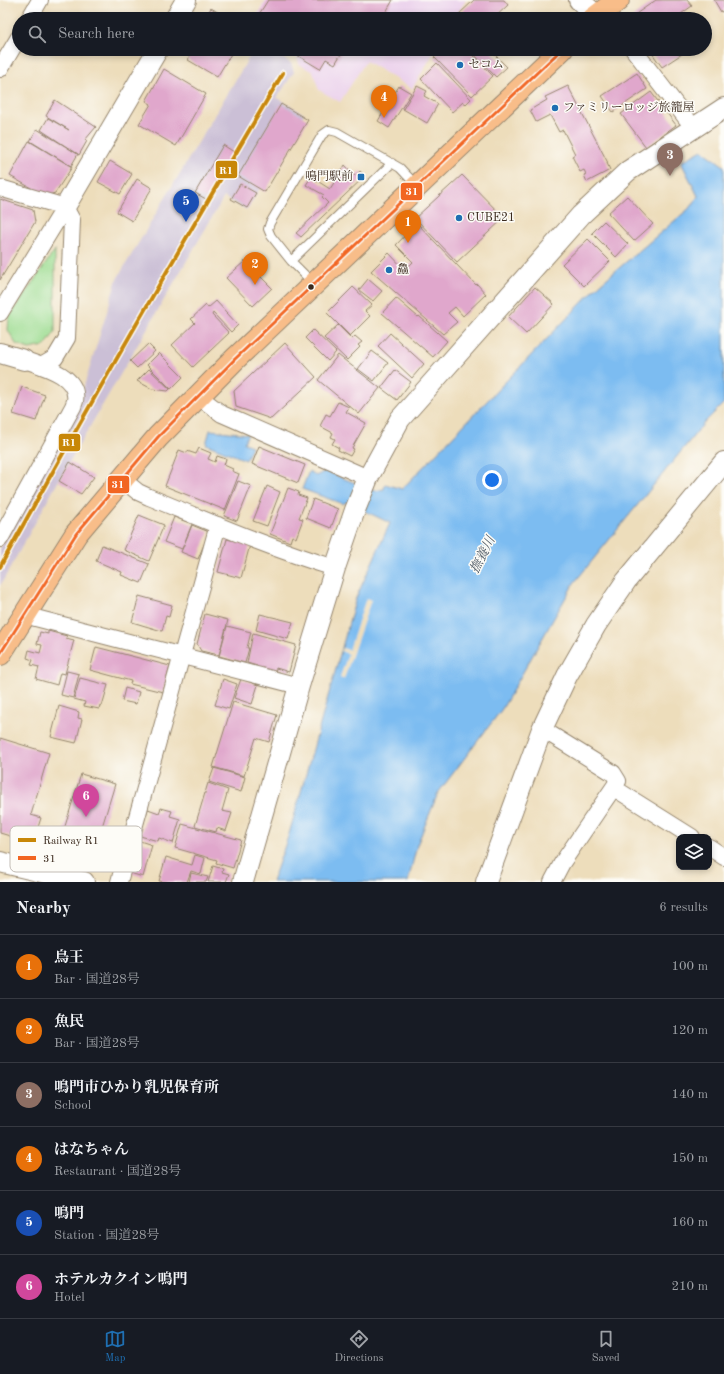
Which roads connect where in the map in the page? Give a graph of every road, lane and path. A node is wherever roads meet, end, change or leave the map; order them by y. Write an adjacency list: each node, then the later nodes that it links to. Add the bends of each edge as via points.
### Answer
1 (40, 0): 4 (street)
2 (579, 0): 5 (street)
3 (618, 0): 6 (highway)
4 (33, 12)
5 (592, 12)
6 (605, 12)
7 (12, 46): 11 (street)
8 (154, 56): 17 (street)
9 (555, 56): 15 (highway)
10 (638, 56): 13 (street)
11 (2, 60)
12 (724, 108): 13 (street)
13 (693, 127): 28 (street, via 628,171 581,215 400,419)
14 (392, 164): 15 (lane, via 400,168); 18 (lane); 18 (lane, via 337,132 329,130 322,134 268,230)
15 (417, 186): 19 (highway)
16 (0, 188): 17 (street)
17 (65, 207): 20 (street); 24 (street, via 72,220 67,338 55,358)
18 (291, 261): 19 (lane)
19 (314, 284): 25 (highway)
20 (0, 313)
21 (0, 348): 23 (street)
22 (0, 353): 23 (street)
23 (24, 360): 24 (street)
24 (43, 365): 30 (street, via 58,372 67,380 74,389 75,400)
25 (198, 396): 27 (highway, via 158,436); 28 (street, via 222,414)
26 (724, 462): 36 (street, via 626,582 596,625 567,676)
27 (122, 479): 29 (street, via 138,492); 32 (highway, via 76,534)
28 (367, 481): 31 (street)
29 (218, 525): 31 (street); 34 (street)
30 (0, 539)
31 (335, 568): 35 (street)
32 (24, 615): 33 (highway); 34 (street)
33 (0, 654)
34 (181, 655): 35 (street); 38 (street)
35 (299, 686): 48 (street)
36 (542, 729): 37 (street, via 613,773 618,781); 49 (street)
37 (614, 788): 39 (street); 50 (street, via 562,863)
38 (134, 826)
39 (687, 834)
40 (712, 850): 41 (street)
41 (724, 857)
42 (0, 862): 43 (street)
43 (10, 864)
44 (42, 872): 46 (street)
45 (122, 872): 47 (street)
46 (84, 882)
47 (119, 882)
48 (243, 882)
49 (486, 882)
50 (552, 882)

